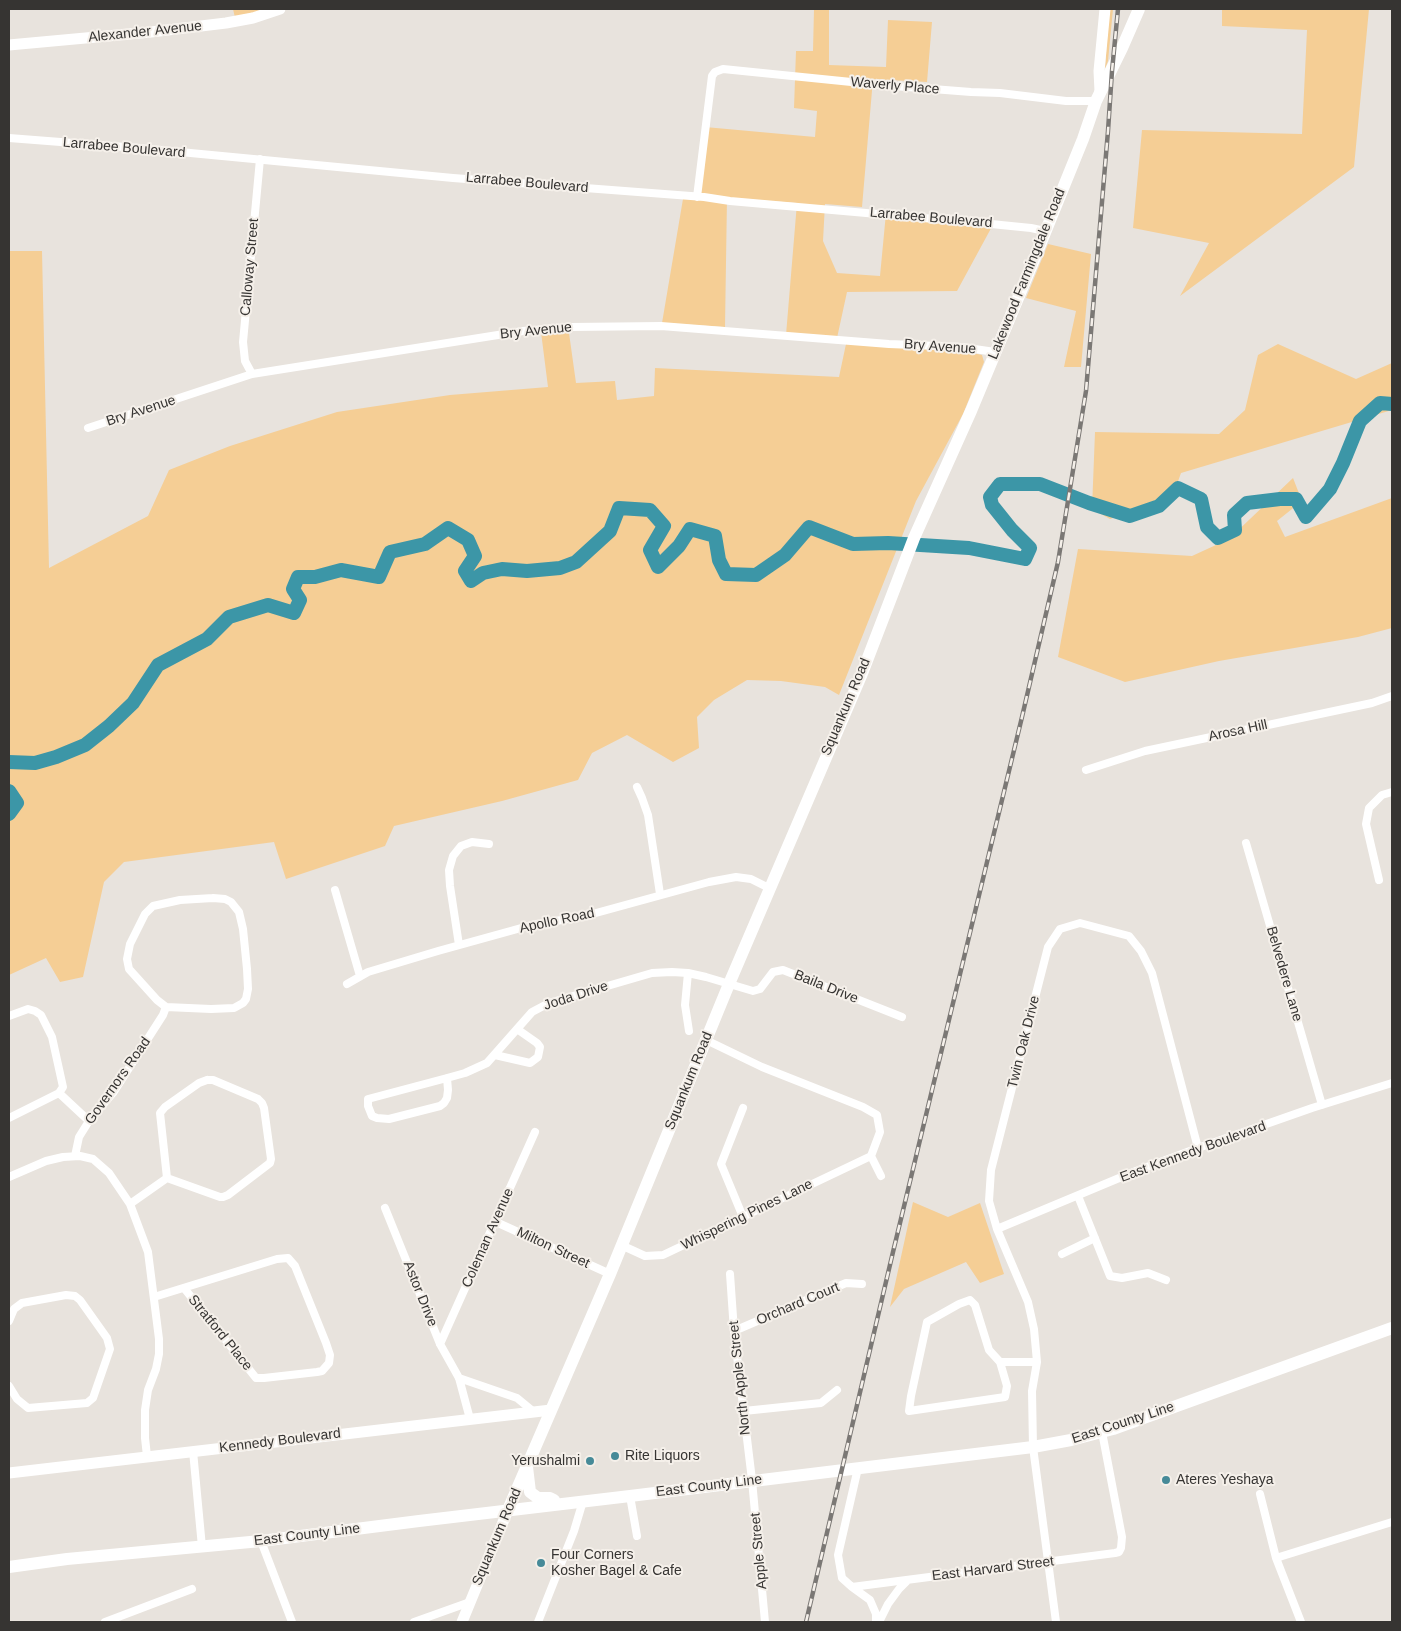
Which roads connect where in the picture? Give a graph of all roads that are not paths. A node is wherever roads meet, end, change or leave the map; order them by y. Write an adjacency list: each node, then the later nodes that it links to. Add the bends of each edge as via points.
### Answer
1 (280, 9): 4 (street, Alexander Avenue, via 226,23)
2 (1105, 9): 5 (street)
3 (1139, 9): 5 (main road, Lakewood Farmingdale Road)
4 (9, 45)
5 (1098, 96): 8 (street, Waverly Place, via 1066,101 723,69 712,76); 9 (main road, Lakewood Farmingdale Road)
6 (9, 138): 7 (street, Larrabee Boulevard)
7 (260, 160): 8 (street, Larrabee Boulevard); 11 (street, Calloway Street, via 243,342 245,361)
8 (697, 197): 9 (street, Larrabee Boulevard)
9 (1045, 231): 10 (main road, Lakewood Farmingdale Road)
10 (995, 352): 11 (street, Bry Avenue, via 661,326 571,327 523,331); 13 (main road, Lakewood Farmingdale Road)
11 (252, 374): 12 (street, Bry Avenue)
12 (88, 428)
13 (914, 538): 21 (main road, Squankum Road, via 860,676)
14 (1392, 696): 15 (street, Arosa Hill, via 1145,751)
15 (1086, 770)
16 (637, 787): 23 (street, via 648,815)
17 (1392, 792): 20 (street, via 1382,794 1369,808 1366,824)
18 (1246, 843): 39 (street, Belvedere Lane)
19 (489, 844): 24 (street, via 472,842 461,846 453,856 449,870)
20 (1379, 880)
21 (769, 888): 23 (street, Apollo Road, via 750,879 736,878); 28 (main road, Squankum Road)
22 (335, 890): 26 (street)
23 (660, 894): 24 (street, Apollo Road, via 585,916 532,925)
24 (459, 946): 26 (street, Apollo Road)
25 (688, 973): 28 (street, Joda Drive); 32 (street, Joda Drive, via 652,973 549,1003 532,1012); 33 (street, via 685,1005)
26 (360, 976): 27 (street, Apollo Road)
27 (347, 984)
28 (729, 984): 31 (street, Baila Drive, via 757,991 773,972 783,970); 34 (main road, Squankum Road)
29 (166, 1007): 29 (street, via 234,1008 246,999 248,969 244,929 239,912 231,902 213,898 180,900 153,906 145,914 130,944 129,969); 42 (street, Governors Road, via 164,1016 113,1093)
30 (9, 1016): 38 (street, via 28,1009 41,1015 52,1037 63,1087)
31 (902, 1017)
32 (517, 1029): 35 (street, Joda Drive); 35 (street, via 537,1043 540,1047 538,1057 530,1063)
33 (689, 1031)
34 (706, 1040): 46 (street, via 876,1115 880,1132); 57 (main road, Squankum Road)
35 (495, 1055): 36 (street, Joda Drive, via 487,1063)
36 (447, 1078): 36 (street, Joda Drive, via 368,1099 372,1116 389,1119 440,1106 447,1098)
37 (1392, 1084): 39 (street, East Kennedy Boulevard)
38 (59, 1092): 41 (street); 42 (street)
39 (1322, 1105): 44 (street, East Kennedy Boulevard)
40 (743, 1108): 53 (street, via 721,1164)
41 (9, 1118)
42 (89, 1121): 45 (street, Governors Road, via 79,1137)
43 (535, 1132): 54 (street, Coleman Avenue)
44 (1198, 1148): 50 (street, East Kennedy Boulevard); 55 (street, Twin Oak Drive, via 1152,973 1141,951 1129,936 1080,923 1060,929 1048,947 991,1170 989,1201)
45 (75, 1156): 48 (street, via 46,1161); 51 (street, via 93,1159 102,1166)
46 (871, 1156): 47 (street); 53 (street, Whispering Pines Lane)
47 (881, 1176)
48 (9, 1177)
49 (167, 1178): 49 (street, via 223,1197 270,1163 262,1103 258,1098 208,1080 161,1110 159,1117); 51 (street)
50 (1078, 1196): 55 (street, East Kennedy Boulevard); 56 (street)
51 (130, 1204): 64 (street, via 148,1252)
52 (385, 1208): 68 (street, Astor Drive)
53 (744, 1217): 57 (street, Whispering Pines Lane, via 663,1255 645,1256)
54 (496, 1222): 59 (street, Milton Street); 68 (street, Coleman Avenue)
55 (997, 1229): 70 (street, Twin Oak Drive, via 1028,1302)
56 (1095, 1238): 58 (street); 61 (street, via 1110,1276 1122,1278 1148,1273)
57 (621, 1245): 59 (main road, Squankum Road)
58 (1062, 1254)
59 (610, 1274): 74 (main road, Squankum Road)
60 (730, 1274): 67 (street, North Apple Street)
61 (1166, 1280)
62 (862, 1284): 67 (street, Orchard Court, via 846,1282)
63 (184, 1288): 63 (street, Stratford Place, via 256,1378 322,1371 329,1363 326,1343 288,1258); 64 (street, Stratford Place)
64 (154, 1297): 81 (street, via 159,1354 145,1410)
65 (9, 1321): 72 (street, via 14,1309 22,1303 75,1296 107,1338 110,1348 93,1398 87,1403 28,1408)
66 (1392, 1328): 78 (main road, East County Line)
67 (734, 1331): 75 (street, North Apple Street)
68 (440, 1344): 71 (street, Astor Drive)
69 (1000, 1362): 69 (street, via 989,1350 975,1305 970,1300 959,1304 927,1322 909,1411 1004,1397 1007,1386); 70 (street)
70 (1037, 1362): 79 (street, Twin Oak Drive, via 1032,1391)
71 (459, 1378): 76 (street, via 517,1398); 77 (street, Astor Drive)
72 (9, 1386)
73 (837, 1390): 75 (street, via 821,1403)
74 (551, 1410): 76 (street, Kennedy Boulevard); 82 (main road, Squankum Road)
75 (744, 1411): 85 (street, North Apple Street)
76 (534, 1412): 77 (street, Kennedy Boulevard)
77 (470, 1420): 80 (street, Kennedy Boulevard)
78 (1102, 1432): 79 (main road, East County Line); 96 (street, East Harvard Street, via 1122,1537 1121,1548 1119,1552)
79 (1033, 1447): 83 (main road, East County Line); 96 (street, Twin Oak Drive)
80 (193, 1451): 81 (street, Kennedy Boulevard); 94 (street)
81 (148, 1456): 84 (street, Kennedy Boulevard)
82 (527, 1467): 89 (main road, via 530,1492 538,1498 550,1498); 90 (main road, Squankum Road)
83 (858, 1468): 85 (main road, East County Line); 99 (street, via 838,1555 842,1578)
84 (9, 1473)
85 (752, 1480): 87 (main road, East County Line); 107 (street, Apple Street)
86 (1260, 1494): 95 (street)
87 (630, 1496): 88 (main road, East County Line); 92 (street)
88 (583, 1501): 89 (main road, East County Line); 106 (street)
89 (560, 1504): 90 (main road, East County Line)
90 (508, 1510): 93 (main road, East County Line); 101 (street, Squankum Road)
91 (1392, 1522): 95 (street)
92 (637, 1536)
93 (261, 1541): 94 (main road, East County Line); 103 (street)
94 (202, 1547): 97 (main road, East County Line)
95 (1276, 1558): 110 (street)
96 (1048, 1563): 98 (street, East Harvard Street); 109 (street, Twin Oak Drive)
97 (9, 1567)
98 (908, 1580): 99 (street, East Harvard Street); 108 (street)
99 (852, 1587): 108 (street, via 870,1600)
100 (192, 1589): 102 (street)
101 (470, 1602): 104 (street); 105 (street, Squankum Road)
102 (105, 1622)
103 (292, 1622)
104 (414, 1622)
105 (462, 1622)
106 (538, 1622)
107 (765, 1622)
108 (878, 1622)
109 (1056, 1622)
110 (1301, 1622)

